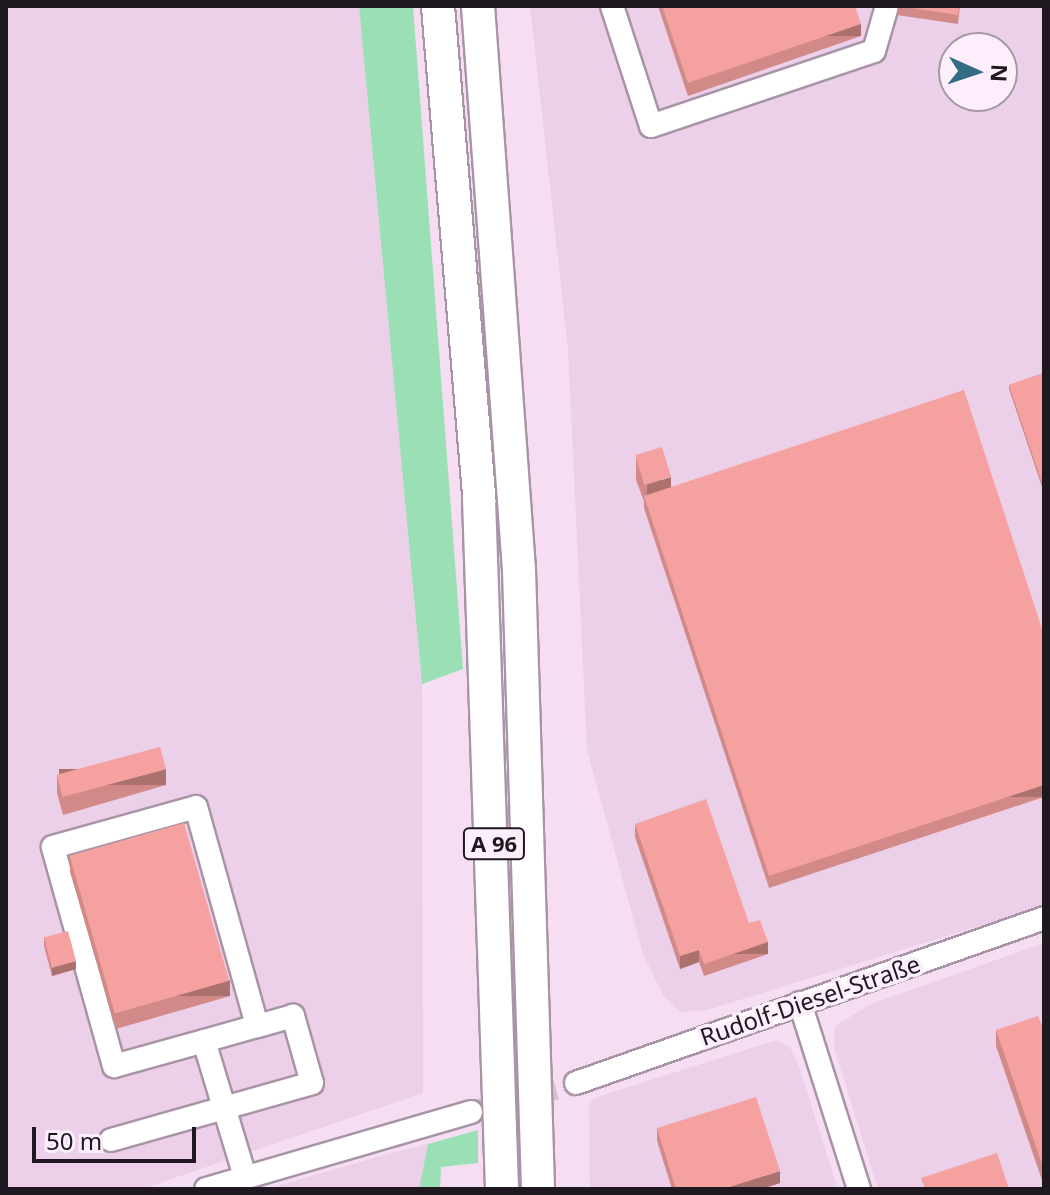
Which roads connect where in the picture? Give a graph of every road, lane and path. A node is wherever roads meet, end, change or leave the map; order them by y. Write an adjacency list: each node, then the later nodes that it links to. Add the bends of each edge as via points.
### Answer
1 (438, 6): 15 (highway, A 96, via 479,499)
2 (478, 6): 16 (highway, A 96, via 519,570)
3 (612, 6): 4 (street, via 651,126 874,51)
4 (887, 6)
5 (1044, 918): 6 (street, Rudolf-Diesel-Straße)
6 (800, 1003): 9 (street, Rudolf-Diesel-Straße); 17 (street)
7 (257, 1026): 8 (street); 8 (street, via 196,807 53,847 114,1066); 10 (street, via 293,1016 312,1083)
8 (204, 1041): 10 (street)
9 (576, 1083)
10 (224, 1108): 12 (street); 13 (street)
11 (471, 1112): 13 (street)
12 (111, 1140)
13 (245, 1177): 14 (street)
14 (206, 1189)
15 (502, 1189)
16 (538, 1189)
17 (859, 1189)

